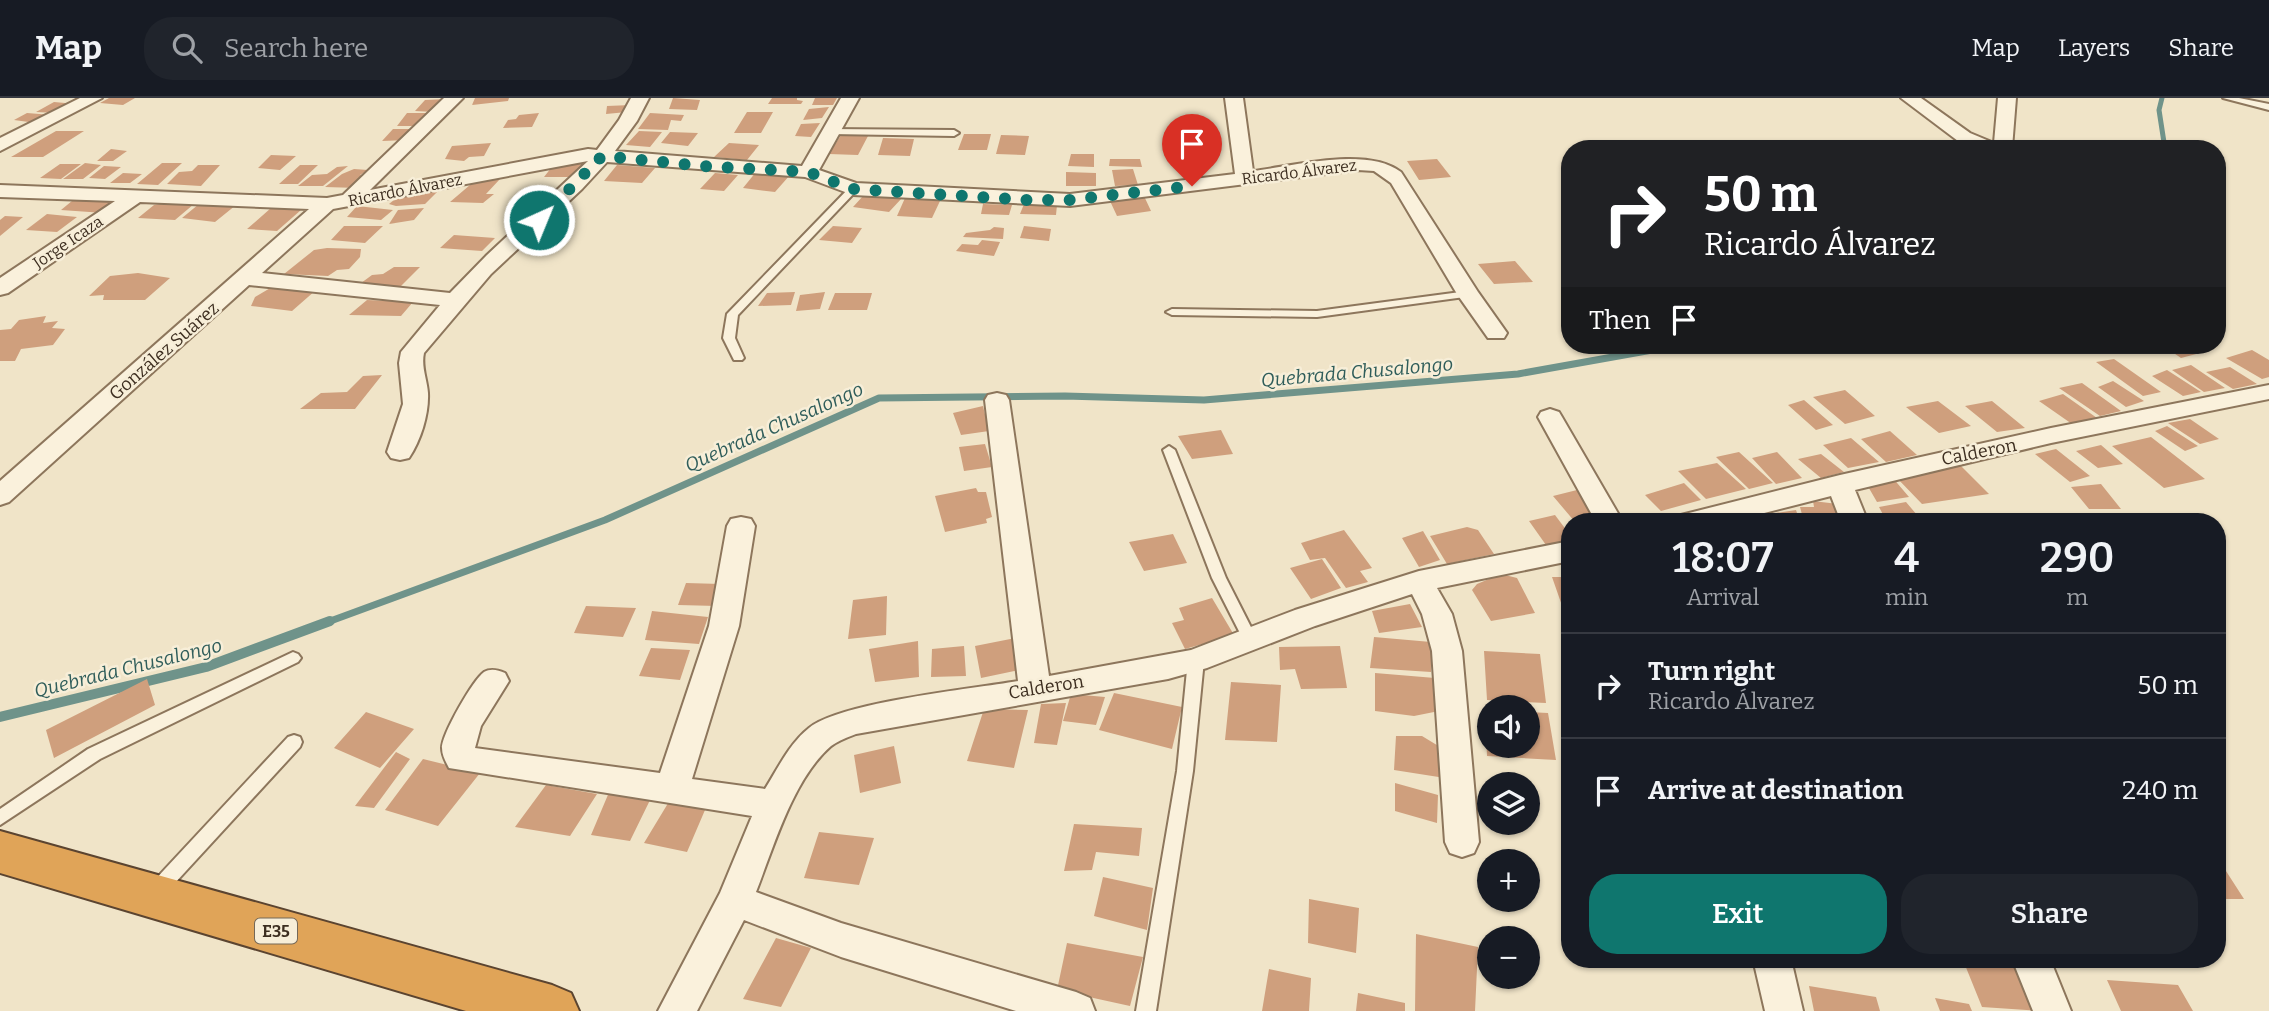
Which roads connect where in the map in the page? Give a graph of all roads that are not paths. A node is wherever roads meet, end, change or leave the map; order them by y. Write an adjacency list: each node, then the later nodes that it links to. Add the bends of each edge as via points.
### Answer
1 (93, 98): 14 (street)
2 (454, 98): 21 (street, González Suárez)
3 (640, 98): 15 (street)
4 (850, 98): 10 (street)
5 (1234, 98): 17 (street)
6 (1910, 98): 12 (street)
7 (2007, 98): 13 (street)
8 (2227, 98): 9 (lane)
9 (2269, 107)
10 (831, 131): 11 (lane); 16 (street)
11 (954, 133)
12 (1971, 140)
13 (2004, 140)
14 (0, 145)
15 (602, 156): 16 (street, Ricardo Álvarez); 21 (street, Ricardo Álvarez, via 573,156); 25 (street)
16 (808, 172): 18 (street, Ricardo Álvarez)
17 (1245, 180): 18 (street, Ricardo Álvarez, via 1069,200); 24 (street, Ricardo Álvarez, via 1358,164 1390,170)
18 (853, 189): 28 (lane, via 733,314 729,338)
19 (0, 191): 20 (street, Ricardo Álvarez)
20 (136, 196): 21 (street, Ricardo Álvarez); 23 (street, Jorge Icaza)
21 (337, 203): 22 (street, González Suárez)
22 (246, 278): 25 (street); 35 (street, González Suárez)
23 (0, 288)
24 (1468, 294): 26 (lane, via 1317,314); 27 (street, Ricardo Álvarez)
25 (457, 300): 33 (street, via 410,361 416,394 412,425)
26 (1172, 312)
27 (1496, 333)
28 (738, 358)
29 (2269, 392): 34 (street, Calderon, via 2166,410)
30 (997, 400): 46 (street)
31 (1550, 417): 36 (street)
32 (1169, 450): 42 (lane, via 1219,578)
33 (400, 452)
34 (1840, 484): 37 (street, Calderon); 38 (street)
35 (0, 496)
36 (1605, 513)
37 (1726, 513)
38 (1851, 513)
39 (741, 526): 48 (street, via 723,626)
40 (1561, 553): 41 (street, Calderon)
41 (1419, 581): 42 (street, Calderon); 51 (street, via 1437,614 1447,651)
42 (1250, 639): 44 (street, Calderon)
43 (293, 658): 50 (lane, via 94,754)
44 (1196, 660): 46 (street, Calderon); 60 (lane, via 1185,771)
45 (494, 681): 48 (street, via 458,738 461,759)
46 (1035, 689): 49 (street, Calderon, via 850,722 821,736 800,760)
47 (294, 742): 53 (lane)
48 (672, 788): 49 (street)
49 (774, 804): 54 (street, Calderon)
50 (0, 818)
51 (1462, 842)
52 (0, 852): 53 (highway, E35)
53 (152, 895): 57 (highway, E35)
54 (735, 900): 58 (street, Calderon); 59 (street, via 841,940)
55 (1774, 968): 61 (street)
56 (2035, 968): 62 (street)
57 (552, 1011)
58 (677, 1011)
59 (1076, 1011)
60 (1146, 1011)
61 (1784, 1011)
62 (2052, 1011)

